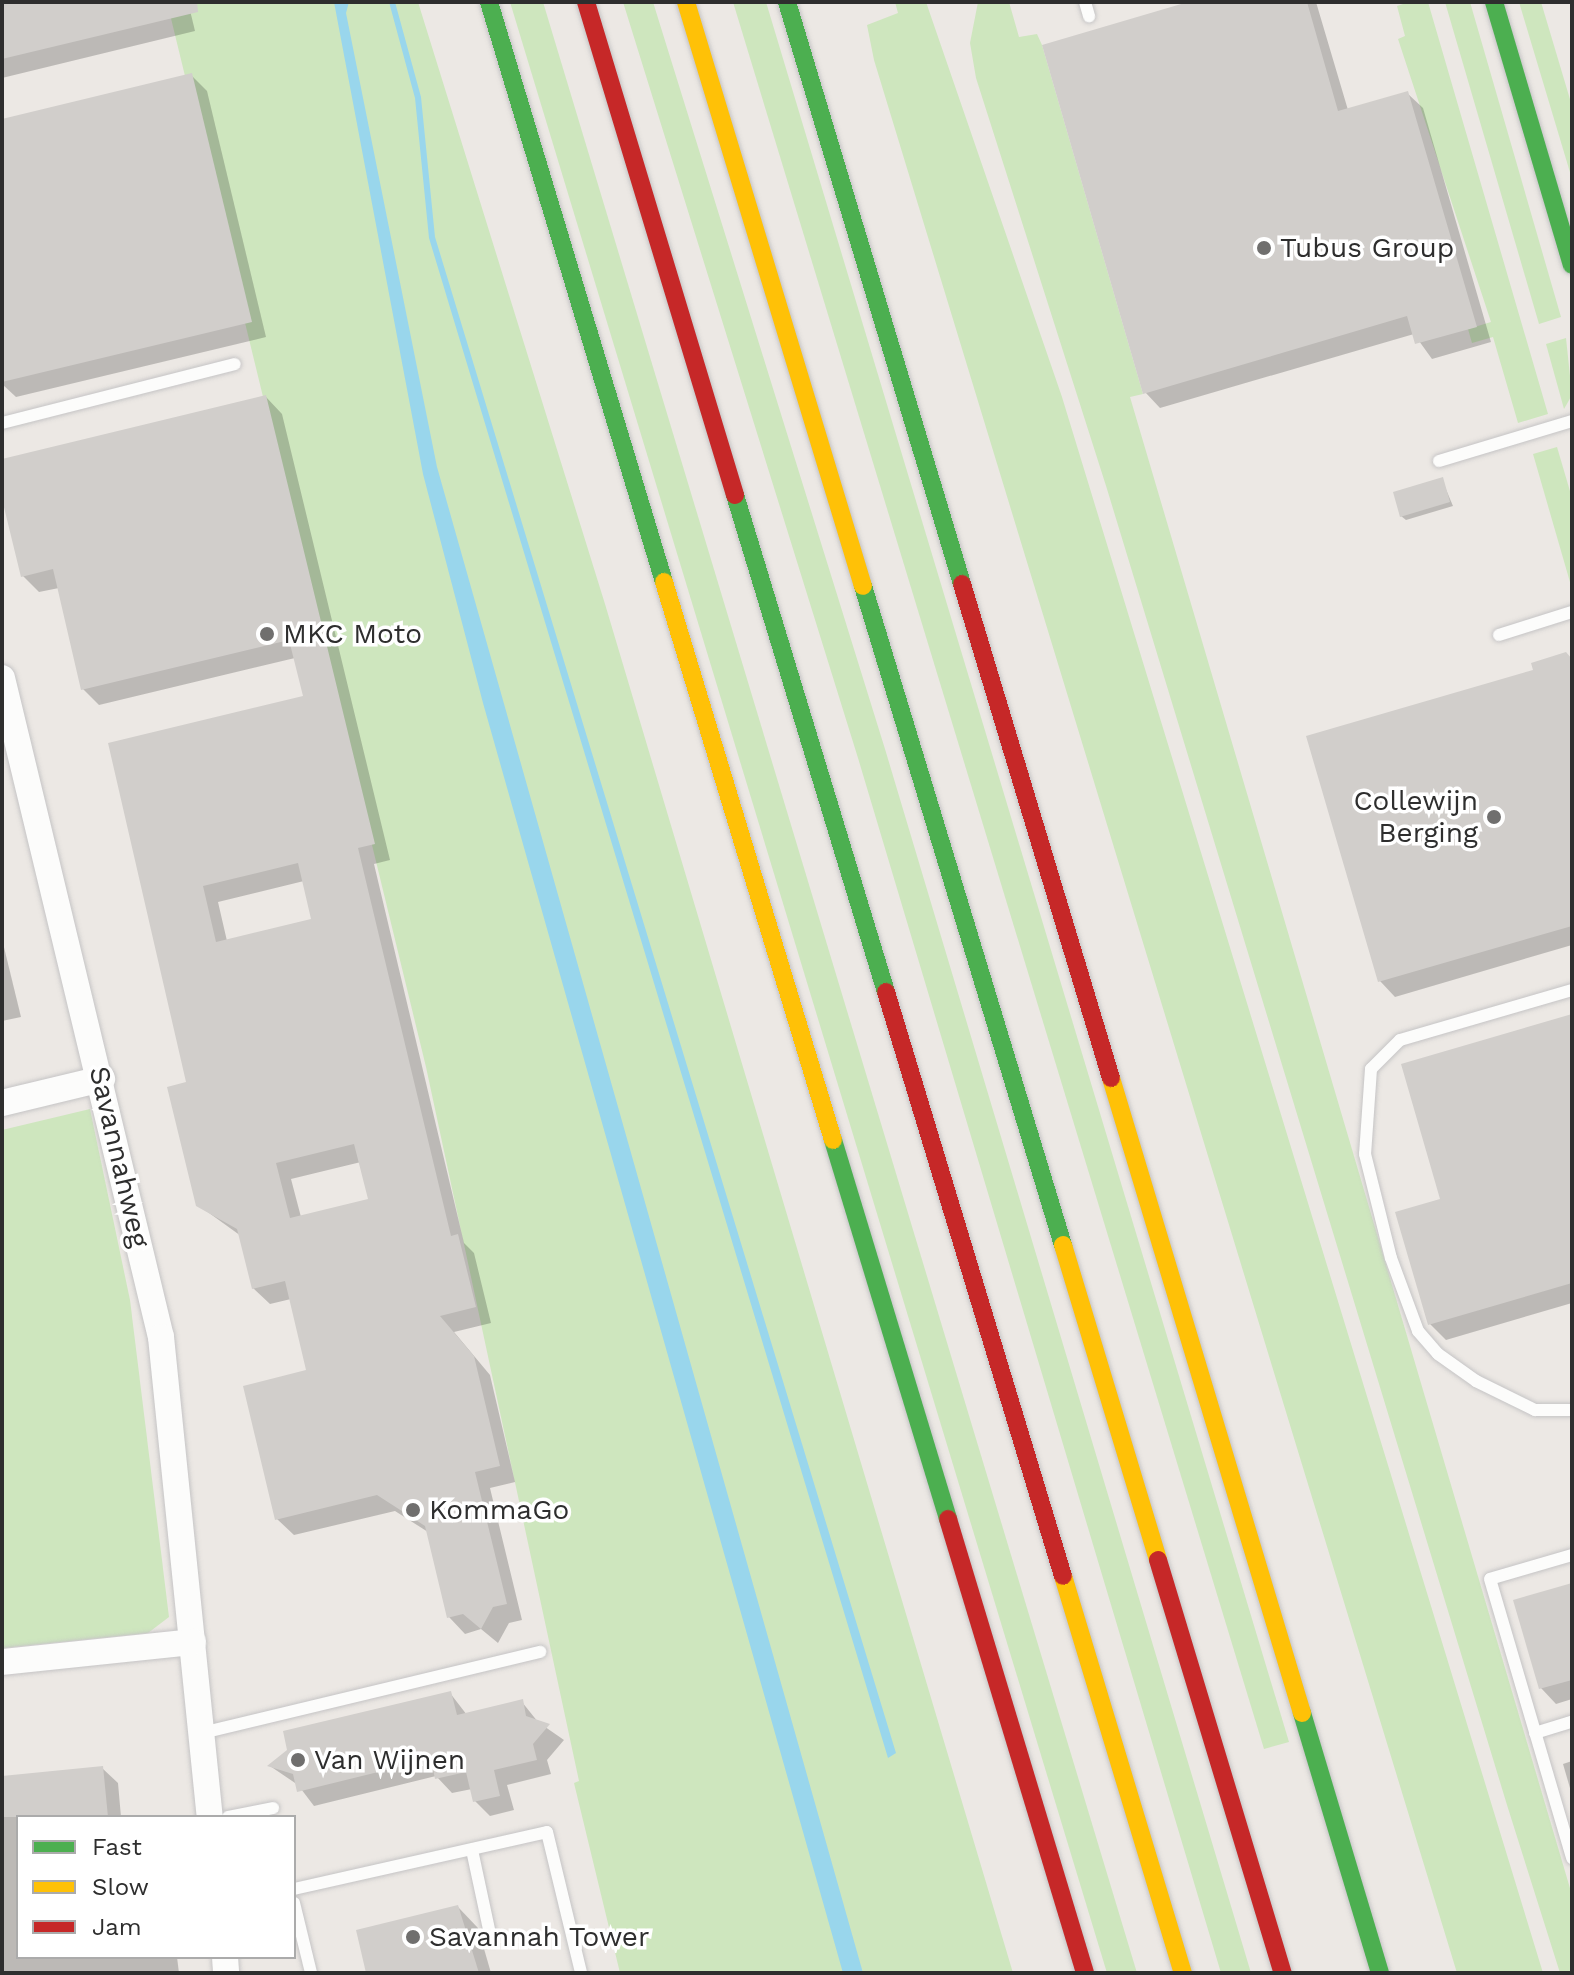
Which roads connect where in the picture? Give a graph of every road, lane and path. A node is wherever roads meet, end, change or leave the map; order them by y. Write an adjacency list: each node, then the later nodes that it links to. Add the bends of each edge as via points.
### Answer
1 (489, 2): 38 (main road)
2 (586, 2): 39 (main road)
3 (686, 2): 40 (main road)
4 (787, 2): 35 (main road)
5 (1085, 2): 7 (lane)
6 (1494, 2): 8 (main road)
7 (1089, 16)
8 (1572, 265)
9 (235, 364): 11 (lane)
10 (1572, 421): 12 (lane)
11 (2, 423)
12 (1439, 461)
13 (1572, 612): 14 (lane)
14 (1499, 635)
15 (2, 678): 17 (street, Savannahweg)
16 (1572, 990): 19 (lane, via 1400,1040 1371,1069 1365,1154 1391,1258 1418,1331 1438,1354 1476,1381 1535,1410)
17 (102, 1079): 18 (street); 21 (street, Savannahweg, via 161,1337)
18 (2, 1103)
19 (1572, 1410)
20 (1572, 1555): 26 (lane, via 1490,1579)
21 (193, 1642): 23 (street); 25 (street, Savannahweg)
22 (540, 1652): 25 (lane)
23 (2, 1662)
24 (1572, 1722): 26 (lane)
25 (202, 1733): 28 (street, Savannahweg)
26 (1535, 1733): 31 (lane)
27 (273, 1808): 29 (lane)
28 (210, 1815)
29 (238, 1815)
30 (472, 1850): 32 (lane); 34 (lane); 37 (lane, via 547,1832)
31 (1572, 1858)
32 (296, 1889)
33 (296, 1911): 36 (lane)
34 (491, 1939)
35 (1379, 1967)
36 (311, 1973)
37 (581, 1973)
38 (1085, 1973)
39 (1183, 1973)
40 (1283, 1973)

